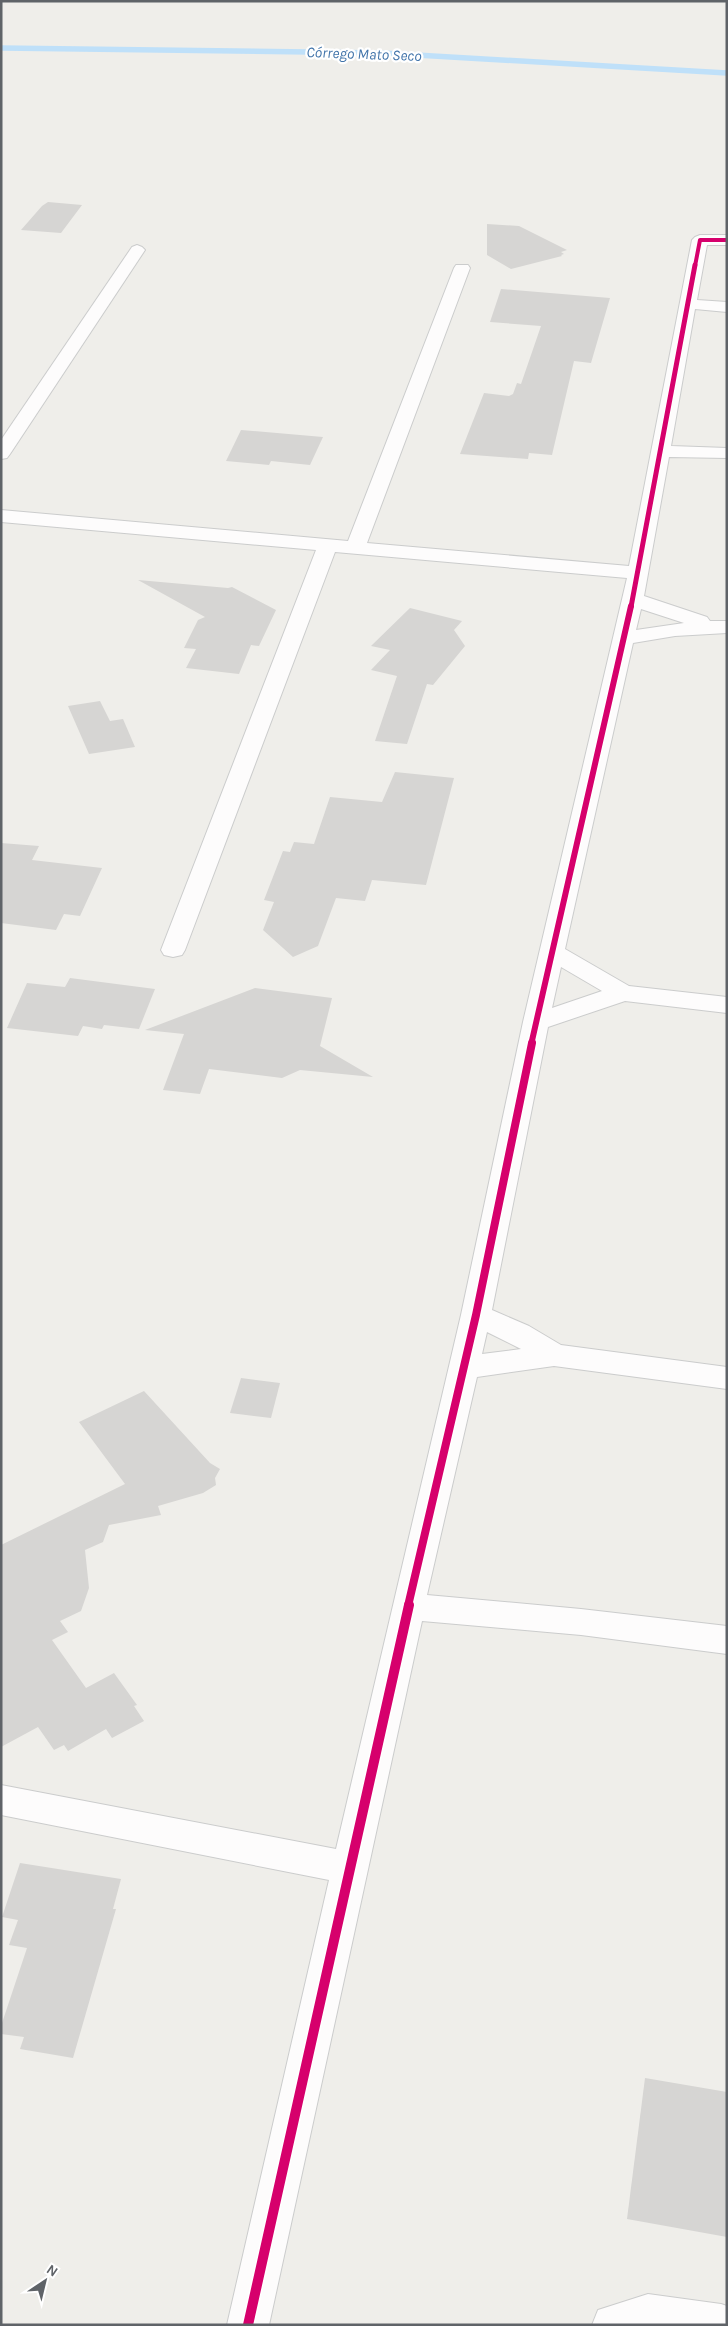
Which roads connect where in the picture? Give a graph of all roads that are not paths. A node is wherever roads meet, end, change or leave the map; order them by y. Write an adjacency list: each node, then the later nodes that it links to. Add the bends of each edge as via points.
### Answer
1 (727, 240): 4 (street, via 700,240)
2 (137, 250): 8 (street)
3 (462, 268): 11 (street)
4 (688, 304): 5 (street); 6 (street)
5 (727, 307)
6 (660, 451): 7 (street); 12 (street)
7 (727, 453)
8 (1, 454)
9 (1, 516): 10 (street)
10 (328, 544): 11 (street); 15 (street)
11 (356, 547): 12 (street)
12 (635, 586): 13 (street, via 684,617); 14 (street)
13 (727, 627): 14 (street, via 679,628)
14 (623, 639): 16 (street)
15 (173, 950)
16 (553, 952): 17 (street); 19 (street)
17 (623, 993): 18 (street); 19 (street)
18 (727, 1005)
19 (536, 1022): 20 (street)
20 (476, 1315): 21 (street, via 518,1332); 22 (street)
21 (554, 1355): 22 (street); 23 (street)
22 (463, 1368): 24 (street)
23 (727, 1378)
24 (408, 1607): 25 (street, via 581,1622); 27 (street)
25 (727, 1640)
26 (1, 1800): 27 (street)
27 (350, 1868): 28 (street)
28 (248, 2325)
29 (613, 2325): 30 (street, via 648,2315)
30 (721, 2325)

